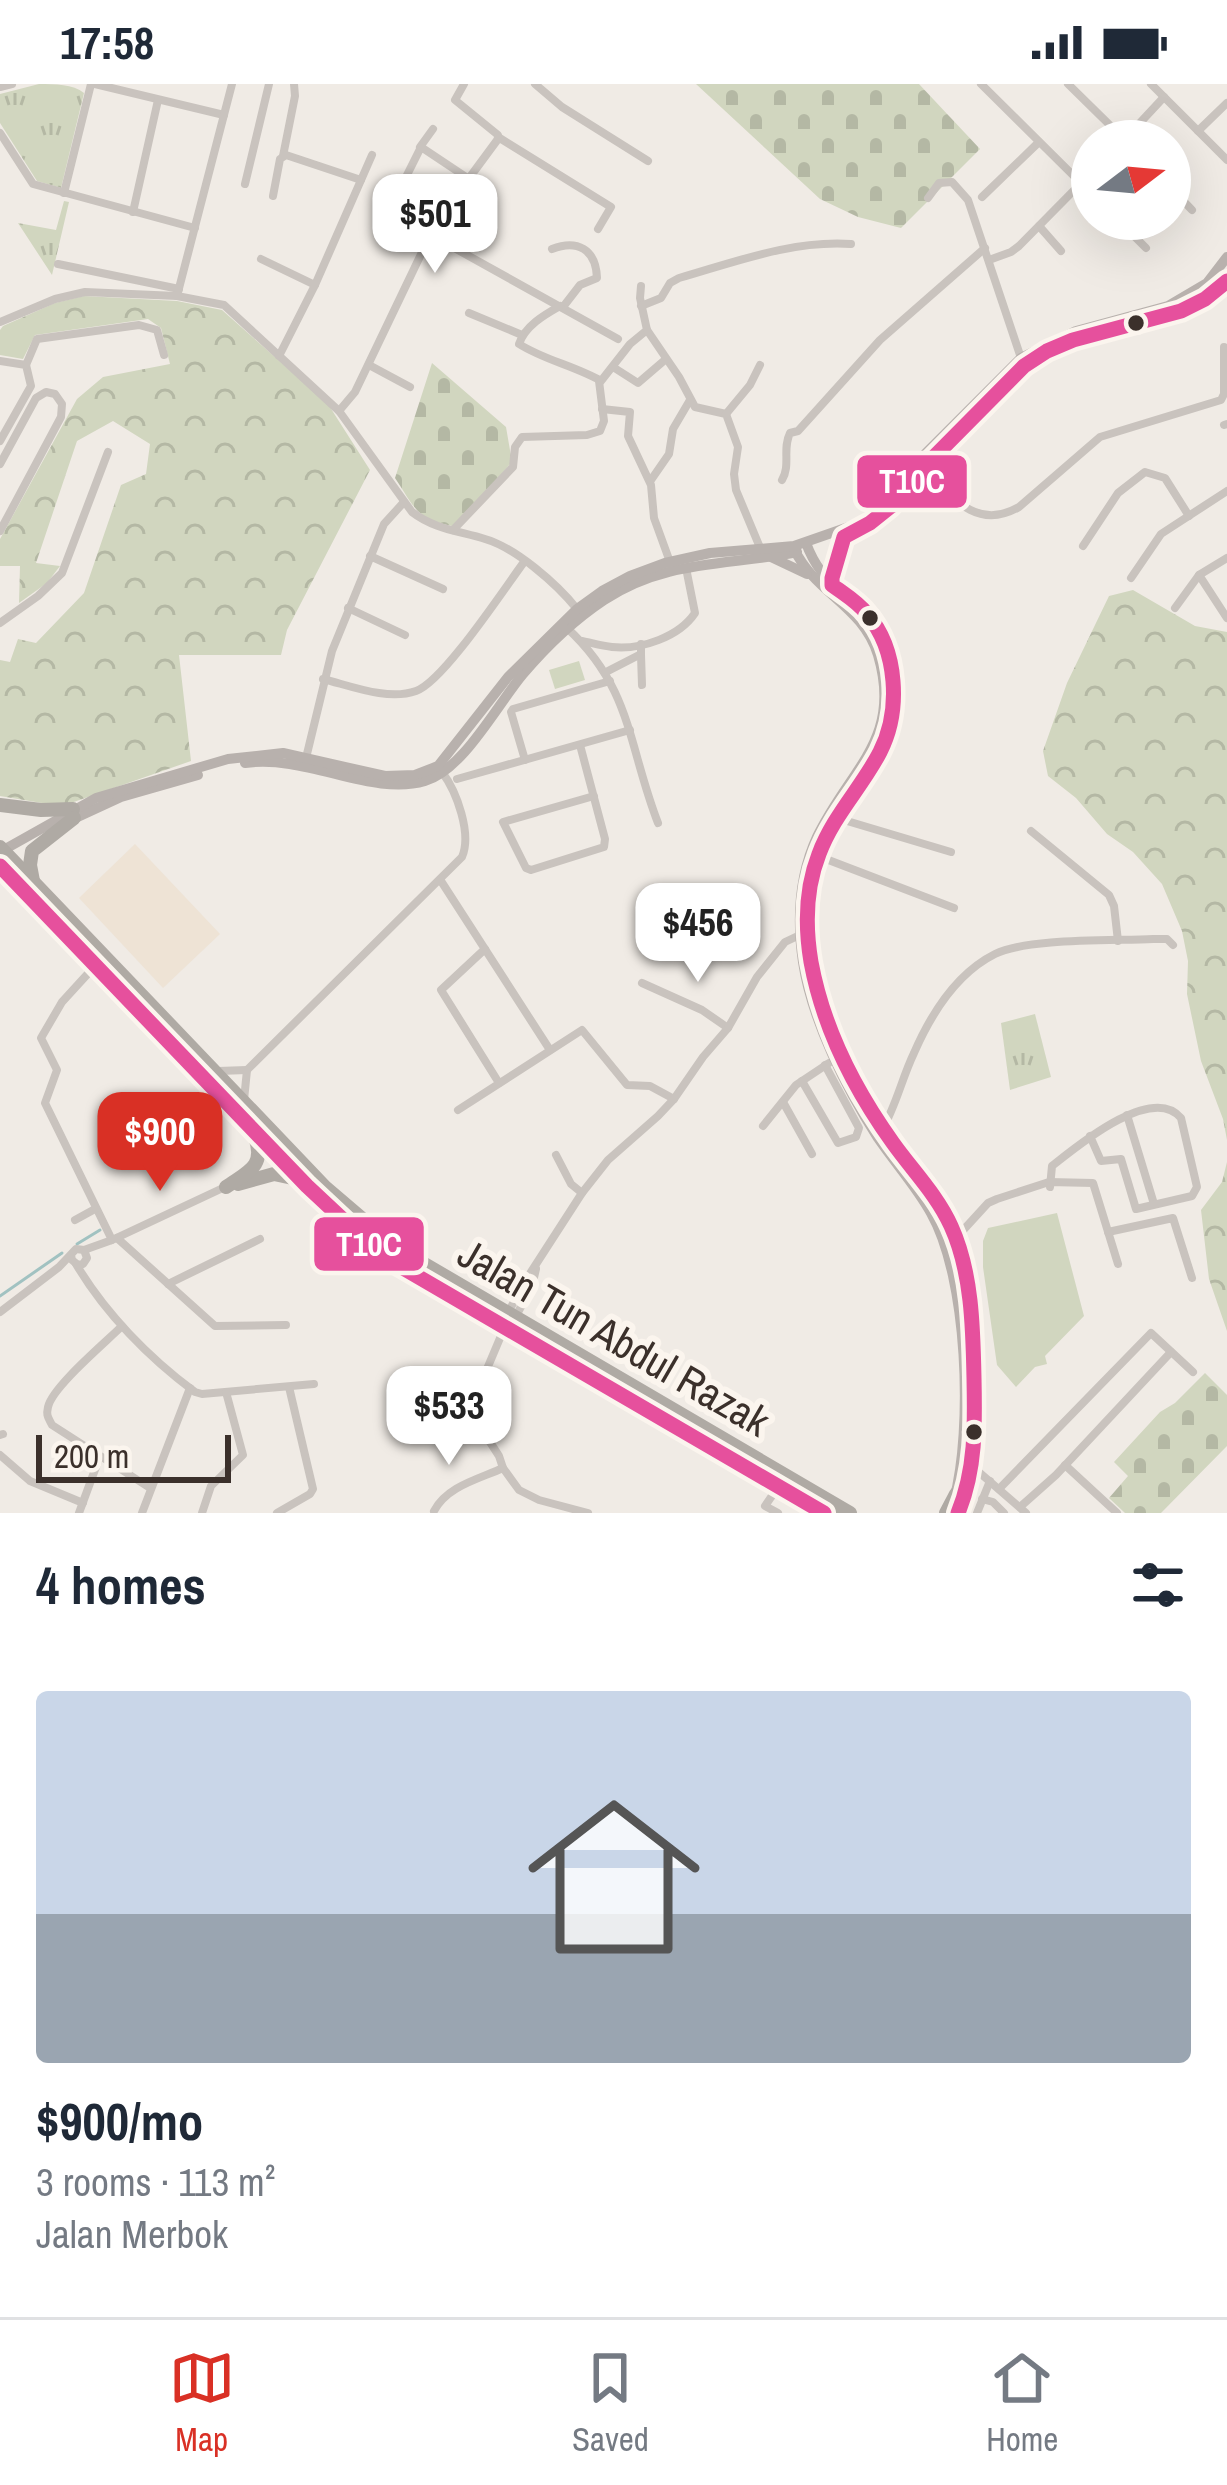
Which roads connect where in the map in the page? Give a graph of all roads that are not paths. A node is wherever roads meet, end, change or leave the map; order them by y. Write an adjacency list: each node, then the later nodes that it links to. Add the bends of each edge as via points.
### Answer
1 (12, 84): 11 (street)
2 (93, 84): 13 (street); 34 (street)
3 (232, 84): 15 (street)
4 (269, 84): 32 (street)
5 (294, 84): 24 (street)
6 (464, 84): 21 (street, via 454,100)
7 (535, 84): 27 (street)
8 (981, 84): 22 (street)
9 (1069, 84): 16 (street)
10 (1151, 84): 12 (street)
11 (0, 87)
12 (1164, 98): 17 (street); 19 (street)
13 (158, 100): 15 (street); 38 (street)
14 (1227, 103): 19 (street)
15 (224, 116): 40 (street)
16 (1105, 120)
17 (1144, 120)
18 (433, 129): 23 (street)
19 (1198, 131): 26 (street)
20 (0, 134): 34 (street, via 33,184)
21 (498, 137): 29 (street); 41 (street, via 611,207)
22 (1039, 142): 28 (street); 36 (street)
23 (420, 147): 29 (street); 31 (street)
24 (283, 155): 30 (street); 35 (street)
25 (372, 155): 30 (street)
26 (1227, 160)
27 (648, 161)
28 (1071, 173)
29 (469, 179): 42 (street)
30 (361, 180): 54 (street)
31 (404, 181)
32 (245, 184)
33 (1071, 193): 39 (street)
34 (64, 194): 38 (street)
35 (273, 196)
36 (982, 197)
37 (928, 198): 45 (street, via 939,183 952,182 974,211)
38 (133, 212): 40 (street)
39 (1039, 226): 48 (street); 51 (street)
40 (195, 228): 56 (street)
41 (598, 229)
42 (430, 235): 57 (street); 72 (street)
43 (1139, 240): 46 (street)
44 (851, 244): 58 (street, via 774,250 679,278)
45 (985, 248): 51 (street); 84 (street, via 790,433)
46 (1147, 248)
47 (552, 249): 57 (street, via 579,246 598,272)
48 (1061, 251)
49 (1226, 258): 53 (main road)
50 (261, 259): 54 (street)
51 (989, 260): 67 (street)
52 (58, 264): 56 (street)
53 (1224, 274): 67 (main road, via 1168,306 1076,331); 83 (main road, via 1191,308 1077,338 1026,364)
54 (315, 285): 66 (street)
55 (641, 286): 58 (street)
56 (178, 293): 60 (street, via 85,292); 66 (street, via 224,305)
57 (561, 306): 62 (street); 63 (street)
58 (641, 306): 61 (street)
59 (469, 313): 62 (street)
60 (0, 322)
61 (646, 330): 68 (street); 73 (street)
62 (522, 335): 74 (street, via 521,346)
63 (618, 339)
64 (1225, 347): 83 (street, via 1221,400 1106,434 1007,514 964,508)
65 (164, 355): 71 (street, via 157,330 140,325 37,339)
66 (279, 356): 78 (street)
67 (1021, 358): 83 (main road)
68 (666, 359): 73 (street, via 638,383); 76 (street)
69 (0, 361): 71 (street)
70 (760, 364): 79 (street)
71 (26, 365): 80 (street, via 31,386)
72 (369, 365): 75 (street); 78 (street)
73 (613, 367): 74 (street)
74 (599, 381): 77 (street)
75 (410, 387)
76 (690, 400): 79 (street); 85 (street)
77 (602, 410): 85 (street, via 630,412 628,436); 90 (street, via 596,434 517,441 513,466)
78 (339, 411): 87 (street)
79 (726, 414): 94 (street, via 738,447 736,490)
80 (0, 441)
81 (108, 452): 109 (street, via 62,573)
82 (0, 464): 89 (street, via 36,398 55,394 61,417)
83 (921, 465): 91 (main road, via 878,520); 93 (main road, via 872,515)
84 (782, 480)
85 (650, 482): 98 (street)
86 (1227, 491): 88 (street)
87 (404, 502): 90 (street); 95 (street)
88 (1189, 516): 92 (street, via 1165,478 1145,472 1118,493); 102 (street, via 1161,534)
89 (0, 531)
90 (452, 531): 97 (street, via 493,541)
91 (844, 537): 93 (main road); 103 (main road)
92 (1083, 546)
93 (801, 548): 94 (main road); 101 (main road); 103 (main road)
94 (766, 554): 98 (main road); 99 (main road); 101 (main road)
95 (370, 556): 104 (street); 105 (street)
96 (1227, 558): 100 (street)
97 (524, 562): 107 (street); 115 (street, via 426,687 392,694)
98 (670, 562): 107 (main road, via 602,590)
99 (686, 566): 107 (main road); 113 (street, via 694,616)
100 (1199, 575): 106 (street); 108 (street)
101 (810, 576): 136 (main road, via 860,618 877,652 886,702 880,734 808,862)
102 (1130, 578)
103 (832, 585): 126 (main road, via 872,617 894,700 888,734)
104 (443, 590)
105 (348, 608): 111 (street); 115 (street)
106 (1175, 608)
107 (579, 612): 110 (main road)
108 (1227, 618)
109 (0, 623)
110 (565, 626): 112 (street); 119 (main road, via 508,677 428,771 385,776); 121 (main road)
111 (405, 635)
112 (581, 641): 113 (street); 114 (street)
113 (641, 649): 114 (street); 116 (street)
114 (608, 676): 117 (street); 120 (street, via 513,709)
115 (323, 679): 119 (street)
116 (642, 685)
117 (630, 730): 118 (street); 127 (street)
118 (580, 746): 120 (street); 123 (street)
119 (306, 758): 125 (main road, via 228,759 115,790)
120 (525, 760): 122 (street)
121 (442, 772): 125 (main road, via 398,785 298,763 251,762); 133 (street, via 466,847)
122 (457, 779)
123 (594, 796): 123 (street, via 503,822 524,866 531,871 604,847)
124 (0, 805): 125 (highway)
125 (73, 814): 130 (main road); 132 (highway, via 32,851)
126 (837, 818): 129 (street); 131 (main road)
127 (658, 823)
128 (1030, 831): 137 (street, via 1108,895)
129 (951, 852)
130 (2, 856): 132 (highway, Jalan Tun Abdul Razak); 134 (highway, Jalan Tun Abdul Razak)
131 (818, 856): 135 (street); 136 (main road)
132 (33, 881): 146 (highway, Jalan Tun Abdul Razak)
133 (441, 881): 139 (street); 145 (street)
134 (8, 882): 140 (highway, Jalan Tun Abdul Razak)
135 (954, 908)
136 (804, 934): 142 (street, via 785,942); 144 (main road, via 810,995); 156 (main road, via 823,1010)
137 (1118, 940): 138 (street); 156 (street, via 1029,944 961,976 915,1050)
138 (1173, 945)
139 (485, 949): 143 (street); 148 (street, via 441,990)
140 (94, 967): 154 (highway, Jalan Tun Abdul Razak); 167 (street, via 41,1038 57,1070 45,1103)
141 (642, 983): 142 (street)
142 (728, 1028): 149 (street)
143 (550, 1050): 148 (street); 149 (street, via 582,1030 627,1085)
144 (830, 1062): 147 (street); 147 (street, via 856,1137 838,1143); 156 (main road)
145 (247, 1070): 146 (street); 150 (street)
146 (216, 1071): 150 (highway, Jalan Tun Abdul Razak)
147 (802, 1081): 151 (street)
148 (499, 1083): 152 (street)
149 (674, 1099): 164 (street)
150 (244, 1100): 158 (highway, Jalan Tun Abdul Razak)
151 (783, 1102): 155 (street); 159 (street)
152 (458, 1110)
153 (1127, 1114): 157 (street); 166 (street); 166 (street, via 1160,1108 1180,1118 1196,1192)
154 (244, 1120): 158 (highway, Jalan Tun Abdul Razak); 163 (highway, via 258,1160)
155 (763, 1126)
156 (880, 1132): 165 (main road); 170 (main road)
157 (1090, 1136): 162 (street, via 1052,1166); 166 (street, via 1101,1161 1121,1159 1136,1209)
158 (285, 1154): 161 (highway, Jalan Tun Abdul Razak); 163 (street); 180 (highway, Jalan Tun Abdul Razak)
159 (812, 1154)
160 (556, 1155): 164 (street)
161 (302, 1180): 163 (highway, via 274,1174); 180 (highway, Jalan Tun Abdul Razak, via 398,1265)
162 (1052, 1184): 169 (street, via 1093,1183); 170 (street, via 982,1211)
163 (226, 1187): 171 (street)
164 (582, 1193): 174 (street)
165 (920, 1196): 170 (main road); 178 (main road, via 938,1226)
166 (1154, 1204)
167 (95, 1209): 168 (street); 171 (street)
168 (75, 1220)
169 (1108, 1232): 175 (street); 176 (street, via 1173,1218)
170 (956, 1238): 178 (main road); 192 (main road, via 974,1367)
171 (115, 1239): 173 (street); 177 (street)
172 (260, 1239): 177 (street)
173 (78, 1255): 179 (street); 182 (street, via 89,1289)
174 (537, 1262): 180 (street); 180 (street)
175 (1118, 1264)
176 (1192, 1278)
177 (168, 1284): 181 (street, via 215,1326)
178 (955, 1290): 201 (main road, via 964,1417)
179 (0, 1312)
180 (508, 1323): 193 (street, via 476,1395 479,1425); 195 (highway, Jalan Tun Abdul Razak); 200 (highway, Jalan Tun Abdul Razak)
181 (286, 1325)
182 (122, 1326): 187 (street); 190 (street, via 56,1391 47,1413 52,1425)
183 (1171, 1352): 184 (street); 191 (street); 197 (street, via 1151,1333)
184 (1192, 1372)
185 (314, 1384): 186 (street)
186 (289, 1387): 188 (street); 206 (street, via 313,1489)
187 (190, 1388): 188 (street); 196 (street)
188 (226, 1392): 205 (street, via 243,1454 212,1486)
189 (0, 1455): 199 (street)
190 (100, 1456): 196 (street); 199 (street)
191 (1065, 1465): 203 (street); 212 (street)
192 (973, 1467): 194 (street); 201 (main road)
193 (503, 1468): 202 (street, via 454,1490); 207 (street, via 525,1495)
194 (990, 1481): 197 (street); 198 (street)
195 (778, 1487): 200 (highway, Jalan Tun Abdul Razak); 208 (street, via 766,1506)
196 (150, 1488): 204 (street)
197 (1000, 1490): 203 (street)
198 (982, 1499): 210 (street); 211 (street)
199 (81, 1508)
200 (829, 1508): 209 (highway)
201 (956, 1508)
202 (434, 1510)
203 (1020, 1510)
204 (142, 1513)
205 (202, 1513)
206 (277, 1513)
207 (587, 1513)
208 (778, 1513)
209 (854, 1513)
210 (976, 1513)
211 (1004, 1513)
212 (1117, 1513)

